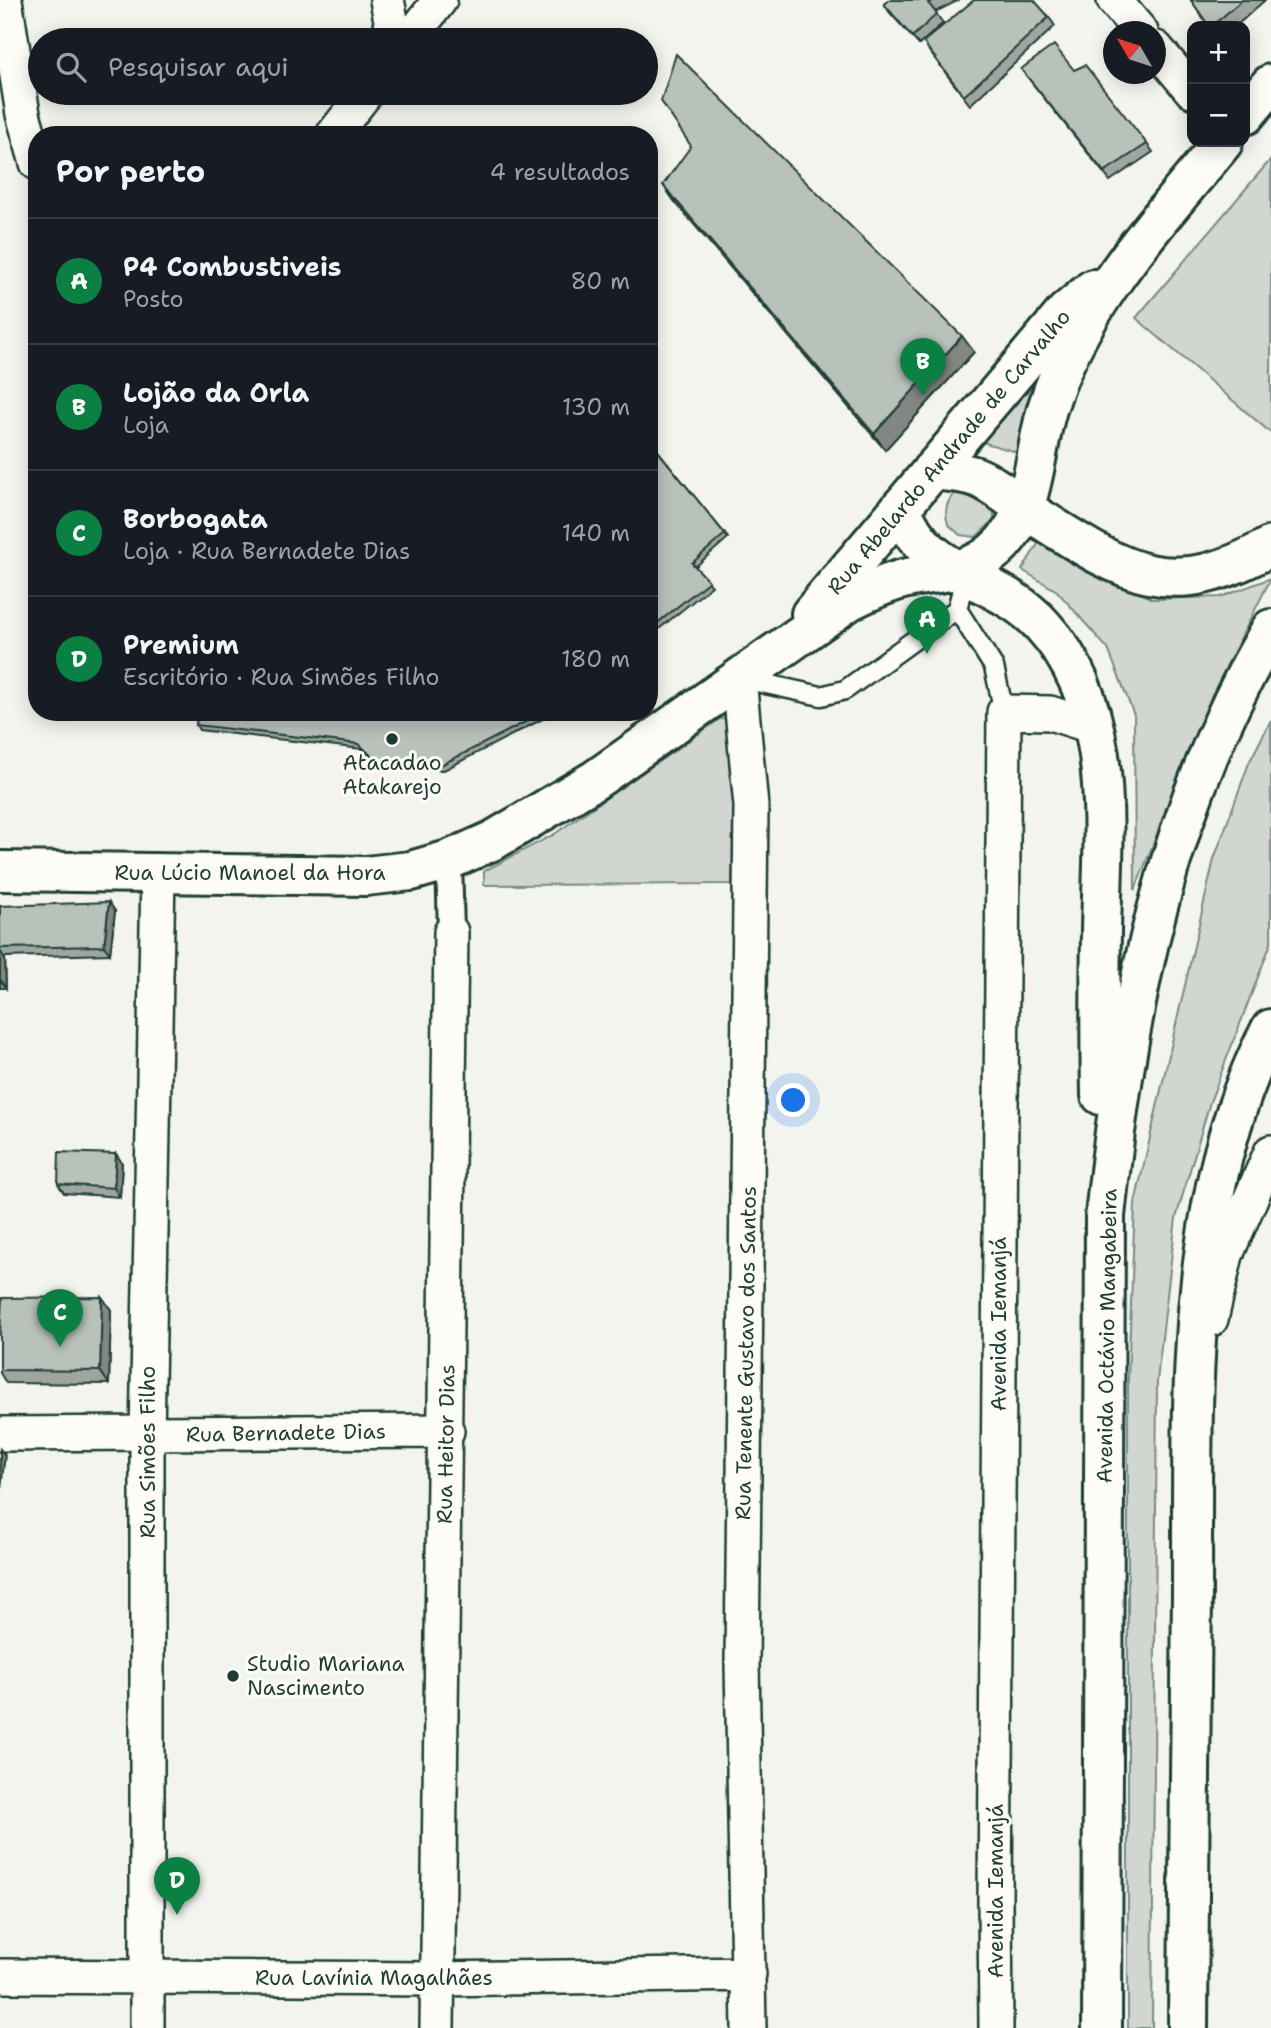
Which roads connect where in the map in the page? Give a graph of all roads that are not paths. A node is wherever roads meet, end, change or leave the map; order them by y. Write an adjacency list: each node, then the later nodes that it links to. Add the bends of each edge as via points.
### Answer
1 (5, 0): 14 (street)
2 (387, 0): 6 (street)
3 (440, 0): 7 (street)
4 (1114, 0): 5 (street)
5 (1132, 21)
6 (393, 28)
7 (418, 28)
8 (1166, 60): 10 (street)
9 (1271, 84): 12 (main road)
10 (1187, 85)
11 (357, 105): 13 (street)
12 (1250, 110)
13 (340, 126)
14 (28, 132)
15 (1219, 147): 16 (main road, Rua Abelardo Andrade de Carvalho)
16 (1123, 264): 17 (main road, Rua Abelardo Andrade de Carvalho, via 1066,312); 19 (main road, Rua Abelardo Andrade de Carvalho, via 1064,365 1048,407)
17 (932, 470): 18 (main road, Rua Abelardo Andrade de Carvalho); 19 (main road, via 979,478)
18 (901, 507): 21 (main road, via 916,541); 24 (main road, Rua Abelardo Andrade de Carvalho)
19 (1025, 509): 20 (main road, via 1112,561 1167,579 1207,575); 21 (main road, Rua Abelardo Andrade de Carvalho, via 992,554)
20 (1271, 546)
21 (961, 571): 22 (lane); 24 (main road, Rua Abelardo Andrade de Carvalho, via 939,571 878,586); 28 (main road, via 1042,625 1066,656)
22 (957, 609): 26 (lane, via 845,690 821,696); 27 (lane, via 994,667)
23 (1271, 629): 25 (main road, Avenida Octávio Mangabeira)
24 (782, 647): 26 (main road, Rua Abelardo Andrade de Carvalho)
25 (1259, 664): 35 (main road, Avenida Octávio Mangabeira, via 1199,777 1163,886 1135,992)
26 (739, 678): 29 (main road, Rua Lúcio Manoel da Hora, via 595,780); 40 (street, Rua Tenente Gustavo dos Santos, via 751,806 742,1664)
27 (1004, 712): 28 (street, via 1050,713); 47 (street, Avenida Iemanjá)
28 (1094, 727): 35 (main road, via 1104,788 1099,1016)
29 (449, 860): 31 (main road, Rua Lúcio Manoel da Hora, via 411,871 365,876); 32 (street, Rua Heitor Dias)
30 (0, 871): 31 (main road, Rua Lúcio Manoel da Hora)
31 (158, 876): 39 (street, Rua Simões Filho)
32 (450, 932): 37 (street, Rua Heitor Dias)
33 (1271, 1029): 36 (main road, via 1228,1134 1213,1199)
34 (1271, 1152): 36 (street, via 1226,1255)
35 (1105, 1216): 48 (main road, Avenida Octávio Mangabeira)
36 (1194, 1397): 49 (main road)
37 (447, 1431): 39 (street, Rua Bernadete Dias); 43 (street, Rua Heitor Dias)
38 (0, 1434): 39 (street, Rua Bernadete Dias)
39 (147, 1435): 42 (street, Rua Simões Filho)
40 (749, 1974): 43 (street, Rua Lavínia Magalhães); 46 (street, Rua Tenente Gustavo dos Santos)
41 (0, 1976): 42 (street, Rua Lavínia Magalhães)
42 (148, 1977): 43 (street, Rua Lavínia Magalhães); 44 (street, Rua Simões Filho)
43 (437, 1979): 45 (street, Rua Heitor Dias)
44 (147, 2028)
45 (437, 2028)
46 (749, 2028)
47 (996, 2028)
48 (1102, 2028)
49 (1188, 2028)

